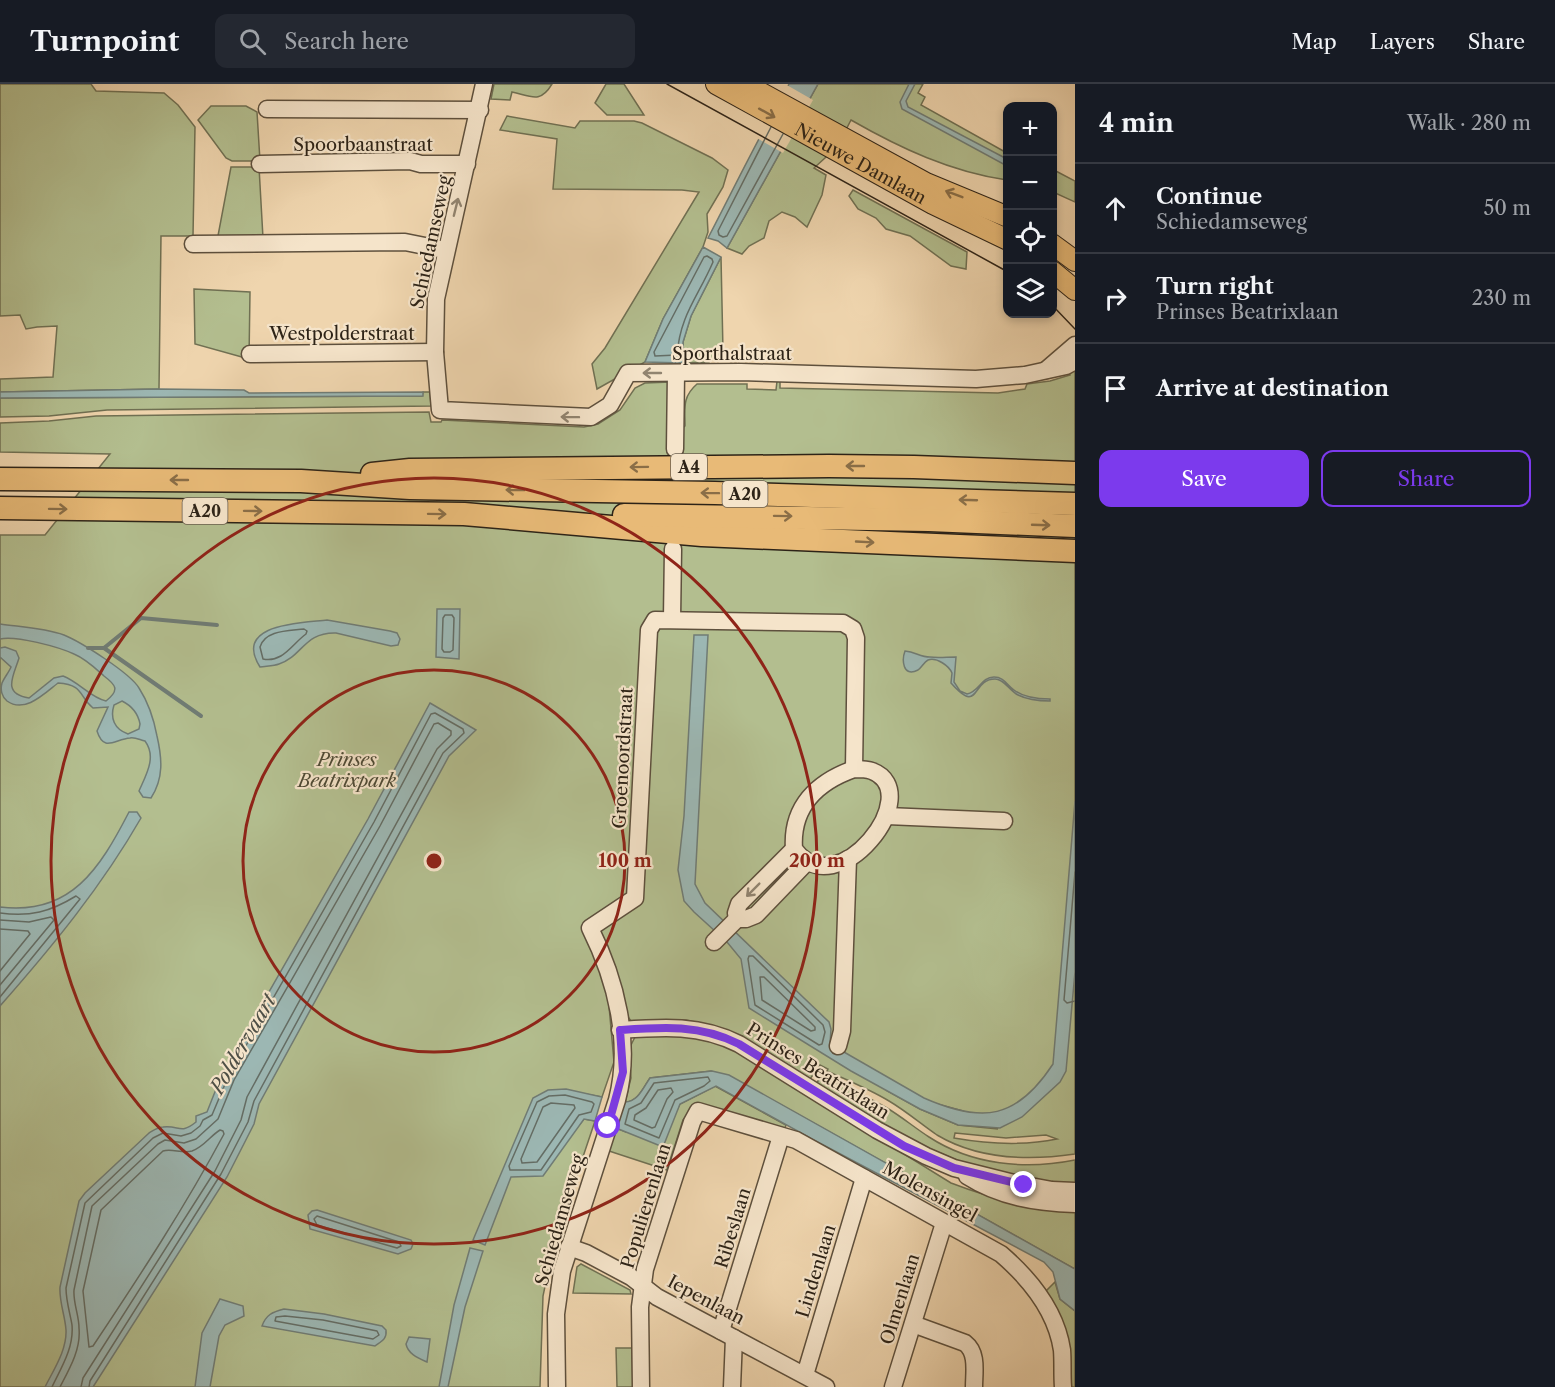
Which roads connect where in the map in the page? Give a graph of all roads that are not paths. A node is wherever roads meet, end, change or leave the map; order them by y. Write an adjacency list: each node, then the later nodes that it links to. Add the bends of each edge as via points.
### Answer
1 (484, 84): 5 (street, Schiedamseweg)
2 (716, 84): 6 (main road, Nieuwe Damlaan, one-way to 6)
3 (745, 84): 6 (main road, Nieuwe Damlaan)
4 (267, 109): 5 (street)
5 (480, 110): 8 (street, Schiedamseweg)
6 (854, 152): 9 (main road, Nieuwe Damlaan, one-way to 6); 10 (main road, Nieuwe Damlaan, via 933,204)
7 (260, 164): 8 (street, Spoorbaanstraat)
8 (467, 164): 13 (street, Schiedamseweg, one-way to 8)
9 (1003, 215)
10 (1003, 238)
11 (193, 244): 13 (street, via 405,242)
12 (1057, 247): 14 (main road)
13 (445, 250): 18 (street, Schiedamseweg, via 435,299)
14 (1075, 261)
15 (1057, 274): 16 (main road)
16 (1075, 290)
17 (1075, 345): 21 (street, Sporthalstraat)
18 (435, 352): 19 (street, Westpolderstraat); 23 (street, Schiedamseweg)
19 (250, 354)
20 (1075, 361): 21 (street, Sporthalstraat)
21 (1046, 370): 22 (street, Sporthalstraat, via 976,379)
22 (676, 373): 23 (street, Sporthalstraat, one-way to 23, via 628,373 610,405 591,417); 24 (street)
23 (440, 410)
24 (675, 449)
25 (1075, 473): 27 (highway, A4, one-way to 27, via 829,466)
26 (0, 479): 27 (highway, A20, one-way to 26)
27 (464, 479): 28 (highway, A20, one-way to 27, via 715,493)
28 (1075, 504)
29 (0, 508): 30 (highway, A20, one-way to 30)
30 (467, 514): 31 (highway, A20, one-way to 31, via 703,514); 33 (highway, A20, one-way to 33, via 702,534)
31 (1075, 526)
32 (673, 549): 34 (street)
33 (1075, 551)
34 (672, 619): 35 (street, Groenoordstraat, via 843,623 853,629); 42 (street, Groenoordstraat, via 655,620 649,630 635,898)
35 (854, 769): 36 (street, via 873,771 882,778 889,789); 38 (street, via 810,797 795,822)
36 (887, 816): 37 (street); 39 (street, via 872,838)
37 (1004, 821)
38 (794, 849): 40 (street); 41 (street, one-way to 41, via 739,904)
39 (848, 859): 40 (street, via 825,866); 45 (street, via 842,1031)
40 (807, 862): 41 (street, via 756,915)
41 (735, 921): 43 (street)
42 (590, 928): 44 (street, Schiedamseweg, via 610,972)
43 (714, 942)
44 (620, 1030): 48 (street, Prinses Beatrixlaan, via 674,1027 724,1036 885,1135); 53 (street, Schiedamseweg, via 620,1087)
45 (838, 1046)
46 (698, 1111): 47 (street, Molensingel); 54 (street, Populierenlaan)
47 (781, 1136): 49 (street, Molensingel); 56 (street, Ribeslaan)
48 (954, 1168): 50 (street, Prinses Beatrixlaan, via 1033,1187); 51 (street, Prinses Beatrixlaan, via 997,1192)
49 (864, 1178): 52 (street, Molensingel); 57 (street, Lindenlaan)
50 (1075, 1191)
51 (1075, 1204)
52 (944, 1223): 55 (street, Olmenlaan); 64 (street, Molensingel, via 1001,1254 1039,1293 1060,1340)
53 (569, 1247): 54 (street, Iepenlaan, via 631,1277); 58 (street, Schiedamseweg, via 556,1314)
54 (642, 1287): 56 (street, Iepenlaan); 59 (street, Populierenlaan)
55 (913, 1324): 62 (street, Olmenlaan); 63 (street, via 972,1348)
56 (728, 1334): 57 (street, Iepenlaan); 60 (street, Ribeslaan)
57 (805, 1375): 61 (street, Iepenlaan)
58 (556, 1387)
59 (642, 1387)
60 (732, 1387)
61 (826, 1387)
62 (893, 1387)
63 (974, 1387)
64 (1063, 1387)

